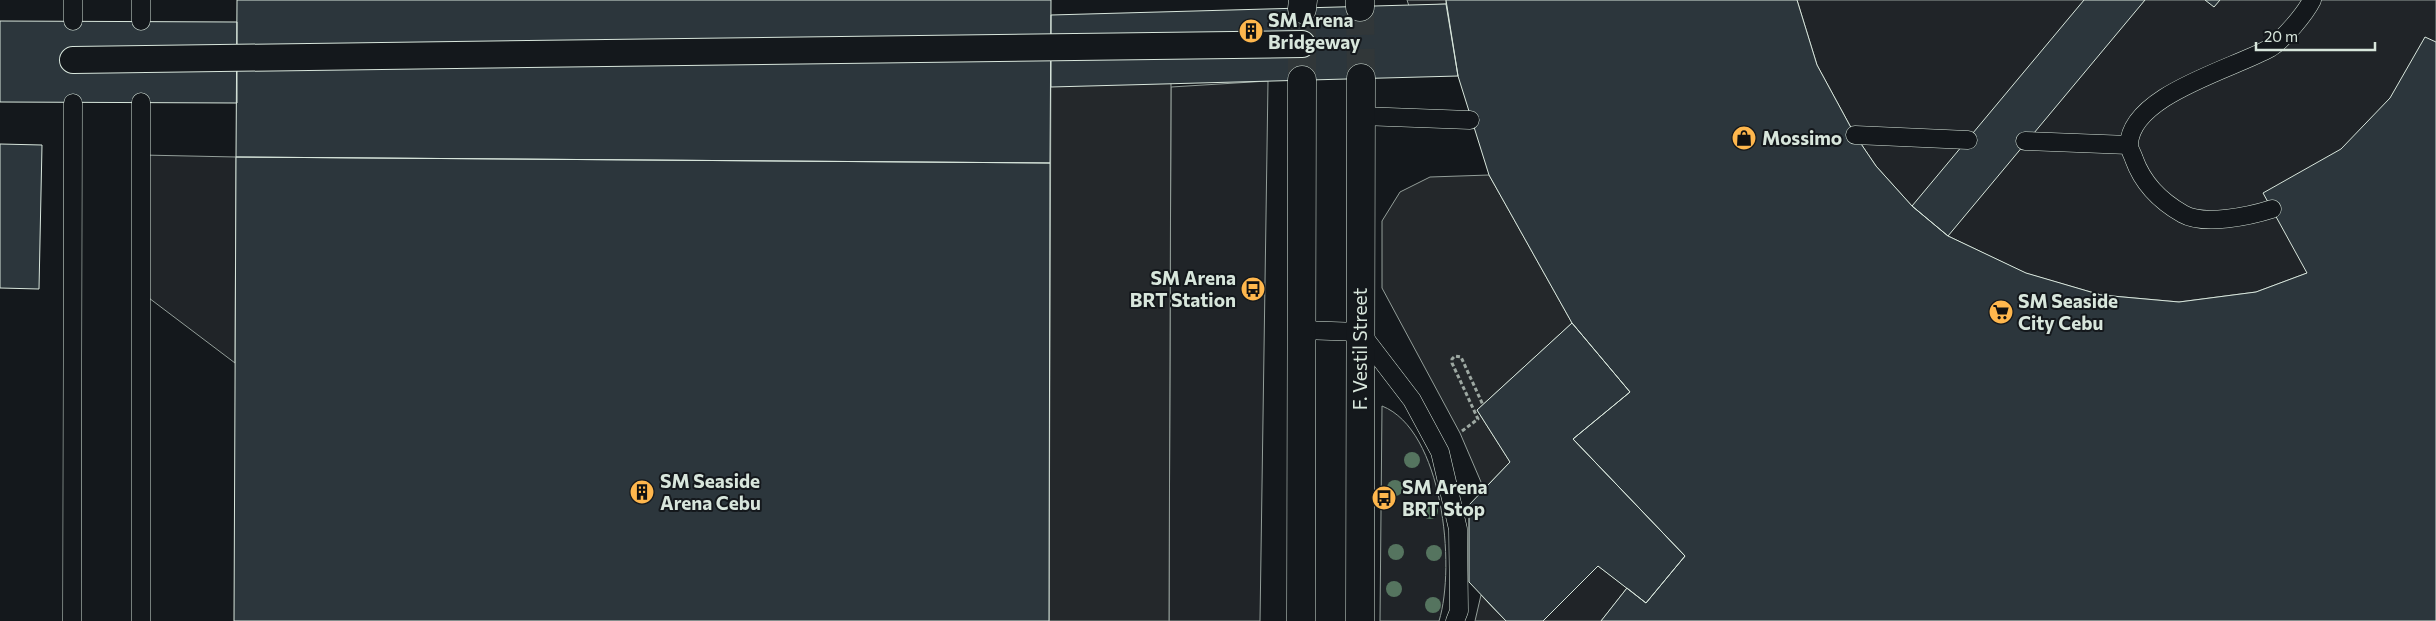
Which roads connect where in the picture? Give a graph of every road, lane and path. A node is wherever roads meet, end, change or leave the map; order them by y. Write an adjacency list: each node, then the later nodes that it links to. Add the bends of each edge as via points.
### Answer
1 (74, 0): 4 (lane)
2 (141, 0): 5 (lane)
3 (2312, 0): 17 (lane, via 2306,11 2272,47 2154,103 2136,123)
4 (74, 21)
5 (141, 21)
6 (1302, 44): 7 (street)
7 (73, 60)
8 (1361, 78): 12 (main road, F. Vestil Street)
9 (1302, 80): 19 (main road)
10 (141, 102): 24 (lane)
11 (73, 103): 23 (lane)
12 (1361, 116): 13 (lane); 20 (main road, F. Vestil Street)
13 (1470, 120)
14 (1855, 135): 15 (lane)
15 (1968, 140)
16 (2025, 141): 17 (lane)
17 (2129, 145): 18 (lane, via 2140,176 2164,203 2188,217 2217,219 2253,215)
18 (2272, 209)
19 (1302, 330): 20 (lane); 25 (main road)
20 (1360, 332): 22 (lane, via 1412,400); 26 (main road, F. Vestil Street)
21 (1483, 405): 22 (path, via 1461,357 1455,356 1452,363 1478,419)
22 (1440, 452): 27 (lane, via 1458,529 1459,611)
23 (72, 621)
24 (141, 621)
25 (1301, 621)
26 (1360, 621)
27 (1455, 621)

